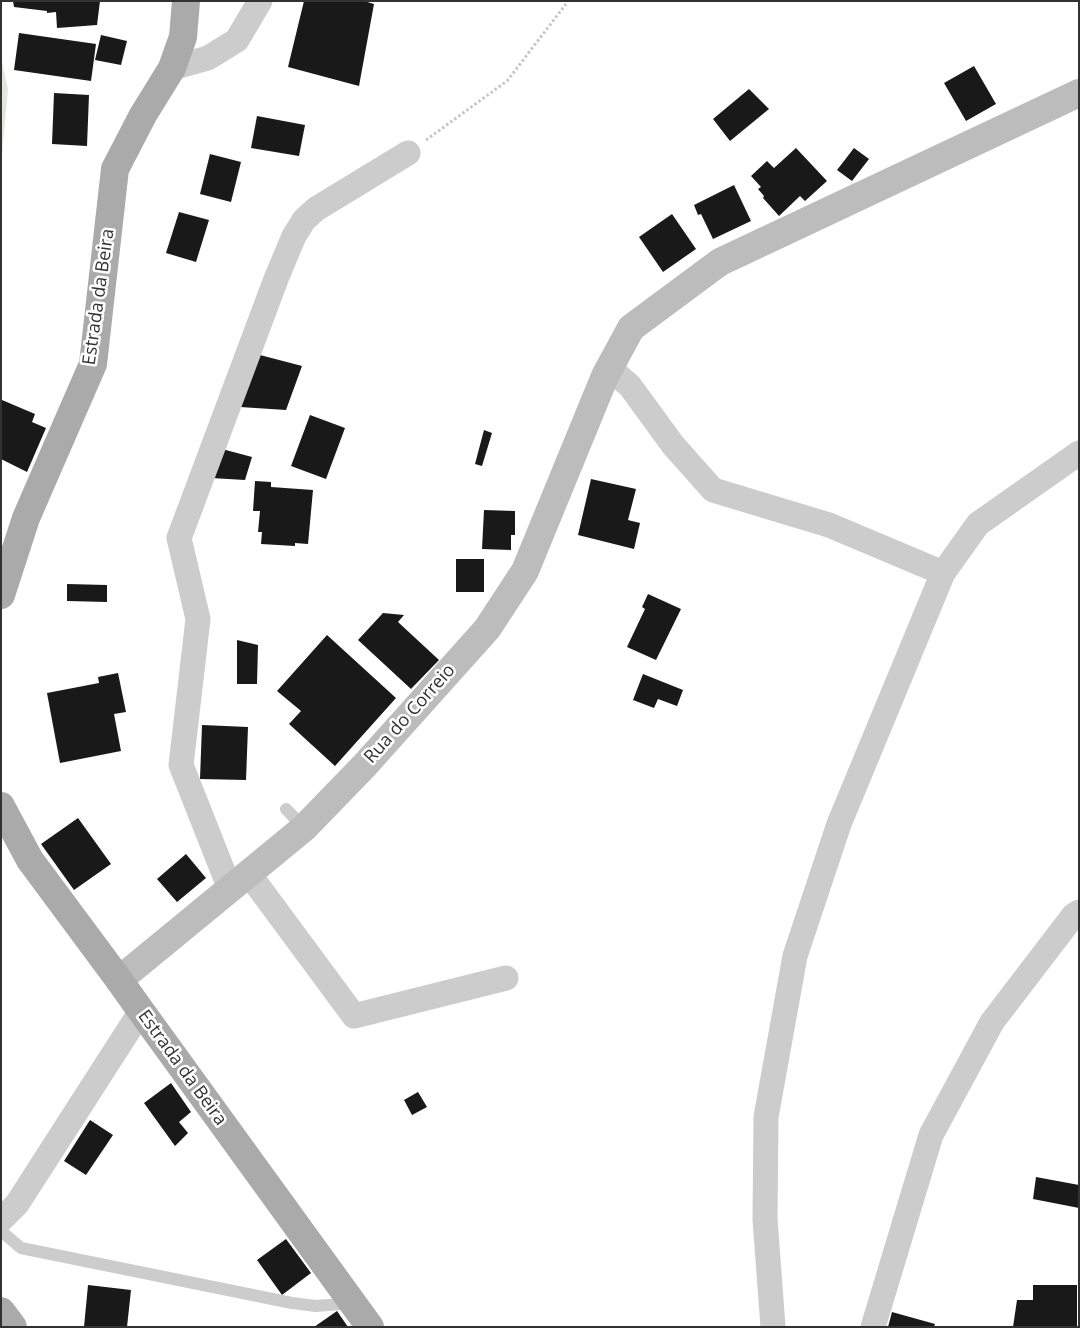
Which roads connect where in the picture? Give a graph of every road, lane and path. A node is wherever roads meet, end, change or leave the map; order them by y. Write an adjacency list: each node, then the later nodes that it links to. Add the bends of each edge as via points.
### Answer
1 (186, 1): 4 (main road, Estrada da Beira, via 183,37)
2 (260, 1): 4 (street, via 237,40 208,58)
3 (566, 4): 6 (path, via 507,81)
4 (172, 68): 9 (main road, Estrada da Beira, via 115,169 93,364)
5 (1079, 92): 7 (street, Rua do Correio, via 720,262 631,328)
6 (408, 153): 14 (street, via 316,209 299,228 276,279 179,538 198,619 181,765)
7 (607, 372): 11 (street, via 630,386 673,445 713,490 829,525); 14 (street, Rua do Correio, via 525,571 486,629 364,765 295,818)
8 (1079, 453): 11 (street, via 978,524)
9 (26, 518): 10 (main road); 12 (main road, Estrada da Beira)
10 (1, 537)
11 (943, 573): 23 (street, via 838,824 795,956 766,1117 765,1219)
12 (1, 594)
13 (1, 806): 17 (main road, Estrada da Beira, via 30,860)
14 (239, 881): 16 (street, via 354,1016); 17 (street, Rua do Correio)
15 (1079, 912): 24 (street, via 992,1022 931,1135)
16 (506, 978)
17 (119, 980): 18 (main road, Estrada da Beira)
18 (140, 1011): 19 (street, via 17,1204); 21 (main road, Estrada da Beira)
19 (1, 1220)
20 (1, 1231): 21 (lane, via 21,1248 40,1252 292,1304)
21 (354, 1304): 22 (main road, Estrada da Beira)
22 (370, 1327)
23 (773, 1327)
24 (873, 1327)

